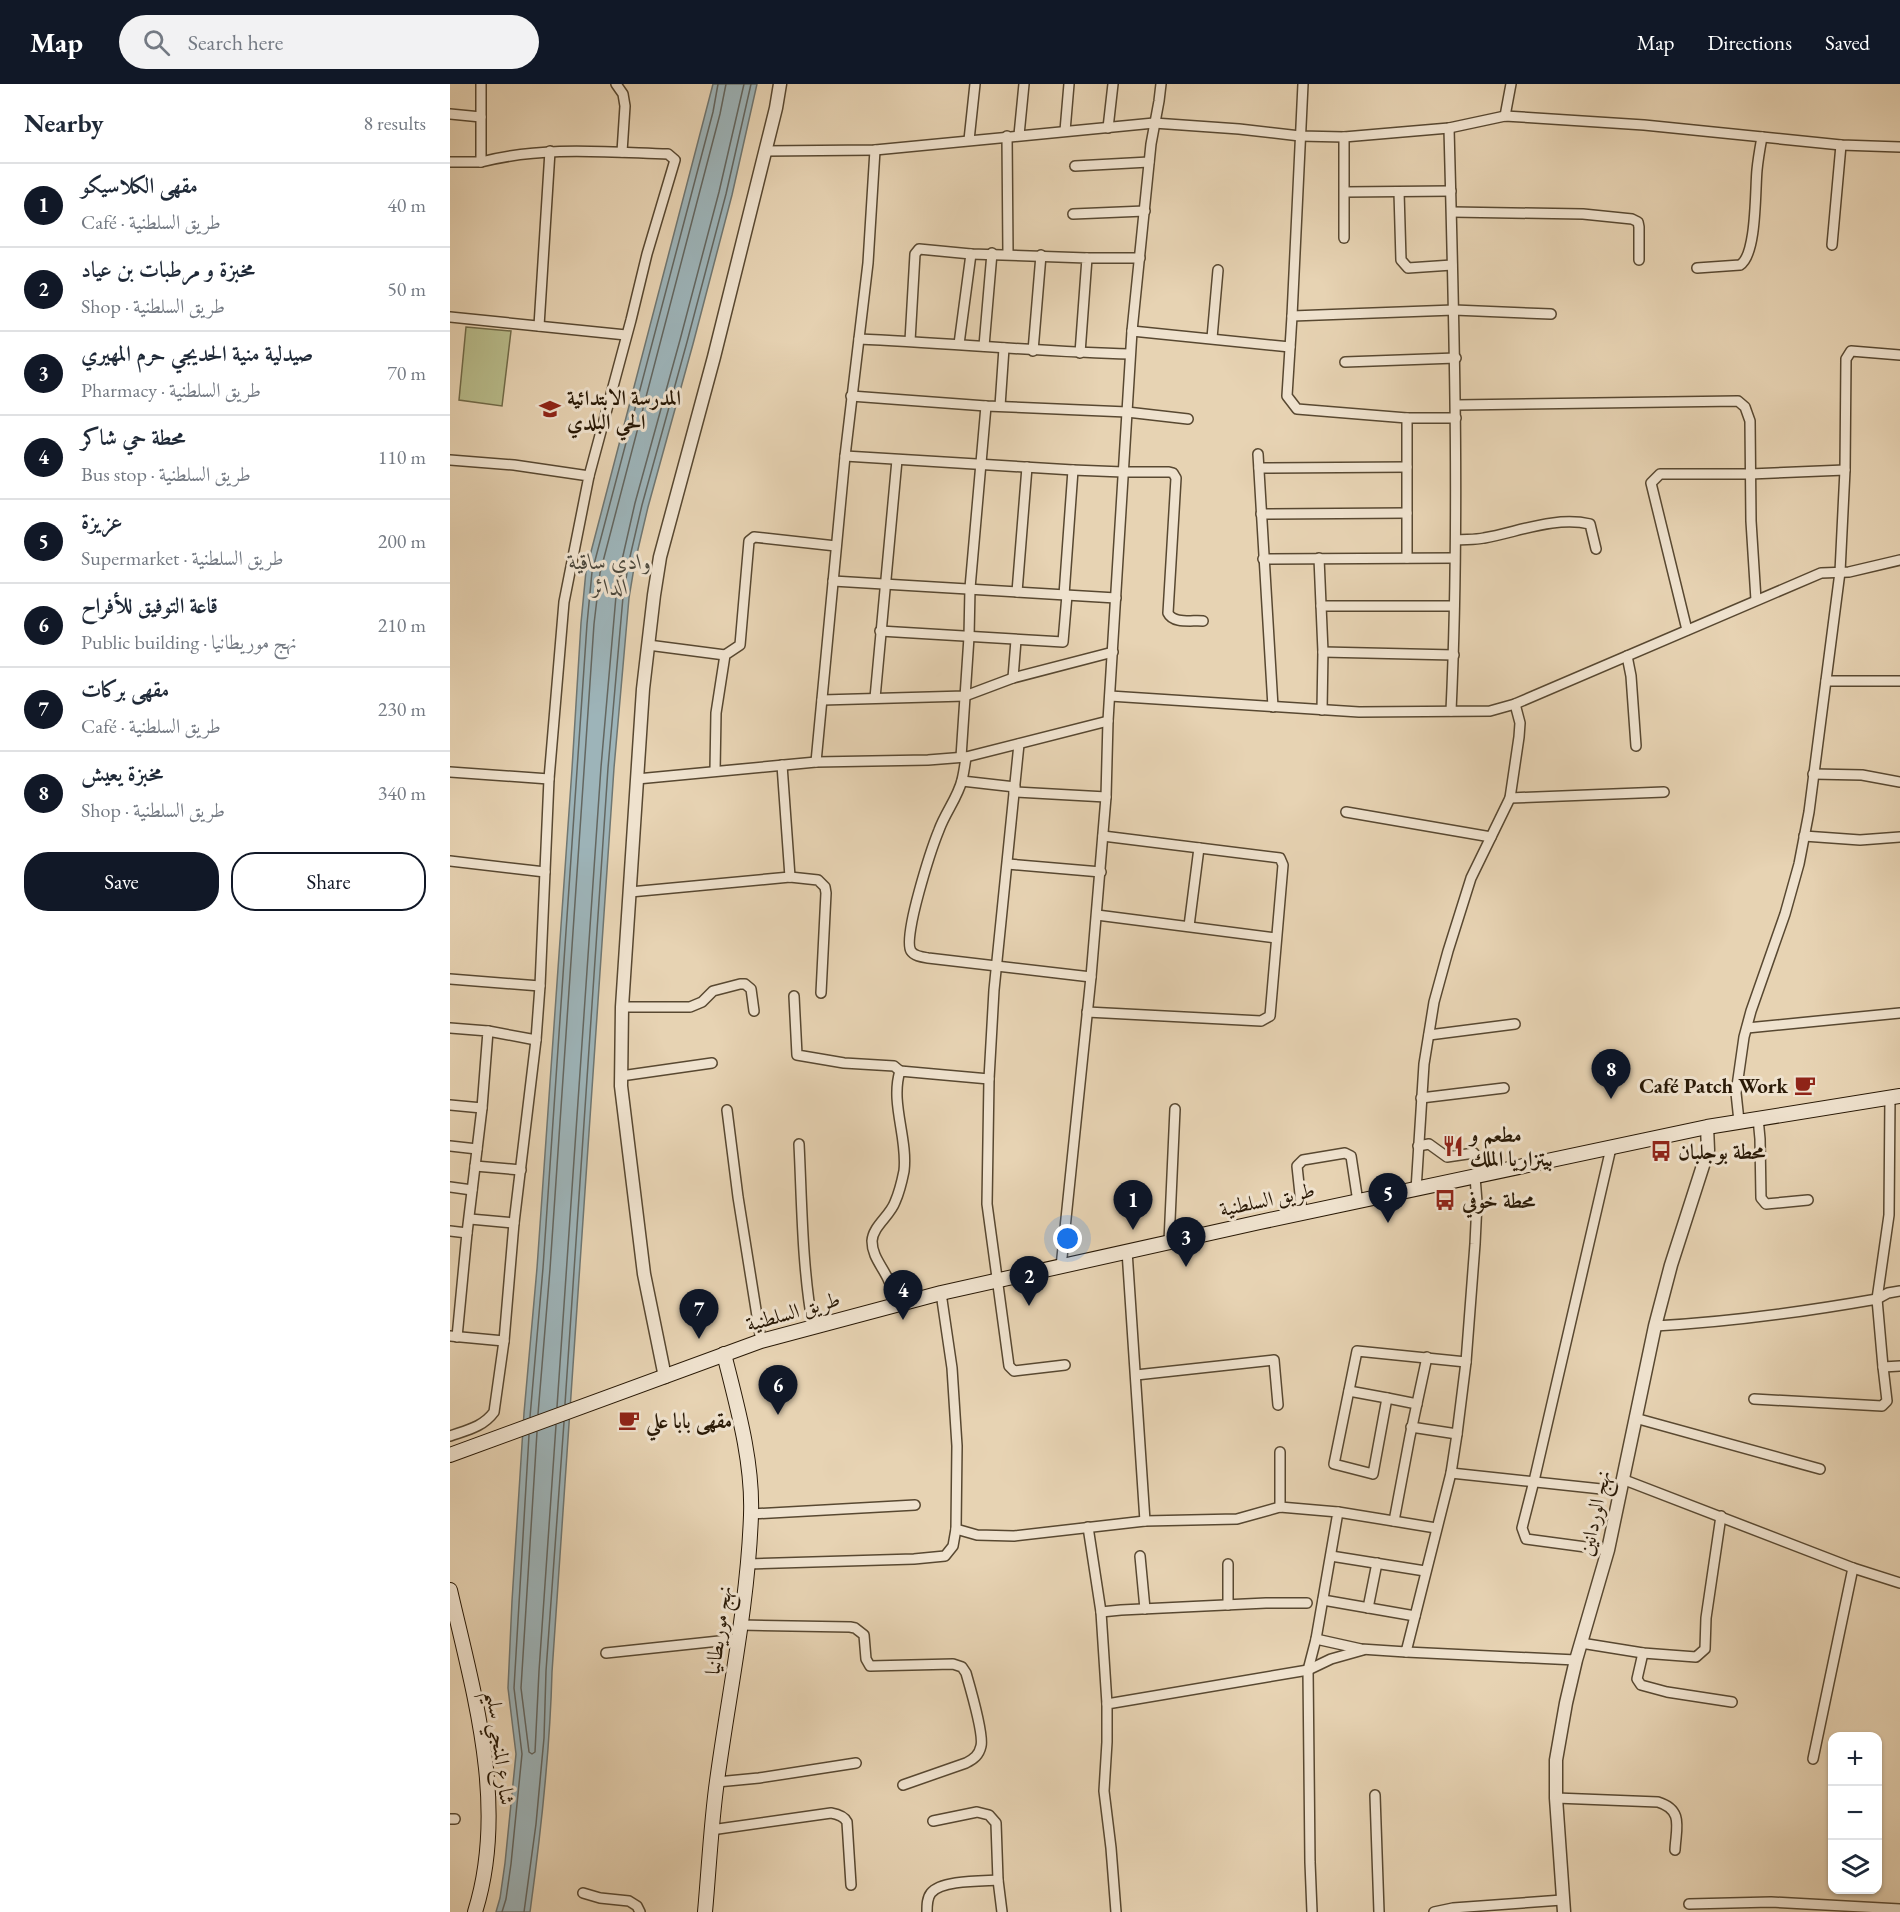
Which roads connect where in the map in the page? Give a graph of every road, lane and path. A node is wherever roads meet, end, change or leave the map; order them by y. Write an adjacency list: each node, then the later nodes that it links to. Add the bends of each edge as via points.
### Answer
1 (481, 84): 13 (street)
2 (616, 84): 29 (street, via 625,106)
3 (780, 84): 27 (street)
4 (975, 84): 23 (street)
5 (1024, 84): 18 (street)
6 (1069, 84): 17 (street)
7 (1113, 84): 15 (street)
8 (1161, 84): 14 (street)
9 (1303, 84): 20 (street)
10 (1511, 84): 12 (street)
11 (450, 114): 13 (street)
12 (1505, 116): 16 (street); 22 (street)
13 (481, 117): 31 (street)
14 (1154, 123): 15 (street); 20 (street); 32 (street)
15 (1108, 128): 17 (street)
16 (1449, 128): 21 (street); 34 (street)
17 (1065, 131): 18 (street)
18 (1019, 135): 19 (street)
19 (1007, 136): 23 (street); 44 (street)
20 (1299, 136): 21 (street); 54 (street)
21 (1344, 137): 35 (street)
22 (1762, 137): 24 (street); 50 (street, via 1751,239 1745,260 1740,265)
23 (969, 140): 26 (street)
24 (1841, 145): 25 (street); 41 (street)
25 (1900, 147)
26 (875, 150): 27 (street); 59 (street)
27 (765, 151): 119 (street, via 660,557)
28 (550, 152): 29 (street); 31 (street); 56 (street)
29 (622, 152): 58 (street, via 668,154 675,160)
30 (450, 162): 31 (street)
31 (481, 162)
32 (1149, 162): 33 (street); 37 (street)
33 (1075, 166)
34 (1451, 191): 36 (street); 38 (street)
35 (1345, 192): 36 (street); 40 (street)
36 (1399, 192): 49 (street, via 1401,260 1408,268)
37 (1145, 211): 39 (street); 47 (street)
38 (1452, 212): 48 (street, via 1583,214 1632,219 1639,227); 49 (street)
39 (1073, 214)
40 (1344, 238)
41 (1832, 245)
42 (971, 254): 43 (street); 61 (street, via 924,248 916,251); 62 (street)
43 (992, 254): 44 (street); 63 (street)
44 (1008, 254): 45 (street)
45 (1041, 255): 46 (street); 66 (street)
46 (1087, 258): 47 (street); 67 (street)
47 (1140, 258): 57 (street)
48 (1640, 260)
49 (1452, 265): 52 (street)
50 (1697, 268)
51 (1218, 270): 60 (street)
52 (1454, 310): 53 (street); 54 (street); 70 (street)
53 (1551, 314)
54 (1293, 316): 64 (street)
55 (450, 317): 56 (street)
56 (539, 326): 58 (street)
57 (1132, 330): 60 (street); 68 (street)
58 (626, 335): 92 (street)
59 (859, 339): 61 (street); 72 (street)
60 (1212, 339): 64 (street)
61 (910, 341): 62 (street)
62 (959, 344): 63 (street)
63 (984, 346): 65 (street)
64 (1290, 347): 77 (street, via 1287,396 1296,409)
65 (1004, 348): 66 (street); 75 (street)
66 (1033, 351): 67 (street)
67 (1080, 353): 68 (street)
68 (1130, 354): 76 (street)
69 (1900, 355): 89 (street, via 1851,351 1846,359)
70 (1456, 358): 71 (street); 73 (street)
71 (1345, 362)
72 (851, 396): 74 (street); 81 (street)
73 (1456, 405): 78 (street); 91 (street, via 1738,401 1750,421)
74 (986, 406): 75 (street); 84 (street)
75 (1000, 406): 76 (street)
76 (1127, 412): 79 (street); 90 (street)
77 (1407, 418): 78 (street); 86 (street)
78 (1455, 418): 95 (street)
79 (1188, 419)
80 (1258, 454): 87 (street)
81 (845, 456): 83 (street); 96 (street)
82 (450, 460): 92 (street)
83 (897, 460): 84 (street); 105 (street)
84 (980, 463): 85 (street); 106 (street)
85 (1027, 467): 88 (street); 107 (street)
86 (1407, 467): 87 (street); 93 (street)
87 (1259, 468): 94 (street)
88 (1072, 470): 90 (street); 108 (street)
89 (1845, 470): 91 (street); 103 (street)
90 (1124, 472): 109 (street); 113 (street, via 1174,475 1168,613 1174,620)
91 (1750, 474): 110 (street); 114 (street, via 1660,474 1651,483)
92 (589, 476): 146 (street, via 564,602)
93 (1407, 513): 94 (street); 99 (street)
94 (1261, 514): 101 (street)
95 (1456, 540): 97 (street, via 1578,522 1590,524); 100 (street)
96 (836, 546): 104 (street); 122 (street, via 754,537 749,541 740,645)
97 (1596, 549)
98 (1319, 558): 99 (street); 101 (street); 111 (street)
99 (1407, 558): 100 (street)
100 (1454, 558): 112 (street)
101 (1263, 559): 134 (street)
102 (1900, 560): 103 (street)
103 (1840, 572): 110 (street, via 1821,573); 127 (street)
104 (833, 581): 105 (street); 132 (street)
105 (885, 584): 106 (street); 115 (street)
106 (969, 588): 107 (street); 116 (street)
107 (1017, 592): 108 (street)
108 (1066, 595): 109 (street); 118 (street)
109 (1116, 598): 120 (street)
110 (1756, 600): 114 (street)
111 (1321, 606): 112 (street); 121 (street)
112 (1454, 606): 123 (street)
113 (1203, 621)
114 (1687, 630): 124 (street)
115 (880, 631): 116 (street); 131 (street)
116 (969, 637): 117 (street); 129 (street)
117 (1016, 640): 118 (street); 126 (street)
118 (1063, 642): 125 (street)
119 (648, 645): 122 (street); 147 (street)
120 (1113, 652): 125 (street); 130 (street)
121 (1323, 652): 123 (street); 135 (street)
122 (725, 655): 143 (street, via 716,712)
123 (1454, 655): 136 (street)
124 (1627, 656): 133 (street); 139 (street)
125 (1068, 662): 126 (street)
126 (1013, 678): 129 (street)
127 (1826, 681): 128 (street); 145 (street)
128 (1900, 681)
129 (965, 696): 131 (street); 140 (street)
130 (1110, 696): 134 (street); 137 (street)
131 (875, 698): 132 (street)
132 (822, 700): 141 (street)
133 (1515, 704): 136 (street, via 1490,711); 153 (street, via 1520,723)
134 (1273, 707): 135 (street)
135 (1322, 710): 136 (street)
136 (1451, 711)
137 (1108, 721): 138 (street); 152 (street)
138 (1019, 744): 140 (street); 150 (street)
139 (1636, 746)
140 (964, 757): 141 (street); 148 (street)
141 (816, 762): 142 (street)
142 (782, 765): 143 (street); 164 (street)
143 (715, 771): 147 (street)
144 (450, 772): 146 (street)
145 (1813, 774): 149 (street, via 1862,775); 156 (street)
146 (549, 779): 162 (street)
147 (637, 779): 165 (street)
148 (962, 781): 150 (street); 169 (street, via 939,829 921,884 909,946 916,956)
149 (1900, 782)
150 (1015, 789): 152 (street); 161 (street)
151 (1664, 792): 153 (street)
152 (1106, 797): 155 (street)
153 (1510, 798): 157 (street)
154 (1346, 812): 157 (street)
155 (1103, 836): 159 (street); 163 (street)
156 (1804, 836): 158 (street, via 1860,840); 181 (street, via 1785,914)
157 (1491, 837): 183 (street, via 1463,898)
158 (1900, 837)
159 (1199, 848): 167 (street); 168 (street, via 1280,858 1283,865)
160 (450, 861): 162 (street)
161 (1008, 864): 163 (street); 169 (street)
162 (545, 872): 172 (street)
163 (1101, 872): 166 (street)
164 (790, 878): 165 (street); 173 (street, via 818,880 825,887)
165 (630, 892): 175 (street)
166 (1097, 915): 167 (street); 170 (street)
167 (1188, 926): 168 (street)
168 (1276, 938): 177 (street, via 1270,1016 1261,1021)
169 (996, 967): 170 (street); 188 (street)
170 (1091, 977): 177 (street)
171 (450, 979): 172 (street)
172 (540, 986): 184 (street)
173 (821, 993)
174 (794, 996): 186 (street, via 797,1054 844,1063 894,1066)
175 (622, 1007): 176 (street, via 697,1005 713,991 745,984 751,989); 187 (street)
176 (754, 1011)
177 (1088, 1012): 220 (street)
178 (1900, 1013): 181 (street)
179 (1515, 1024): 183 (street)
180 (450, 1028): 182 (street)
181 (1747, 1028): 197 (street, via 1736,1093)
182 (488, 1031): 184 (street); 193 (street)
183 (1429, 1035): 191 (street)
184 (536, 1040): 206 (street)
185 (712, 1063): 187 (street)
186 (900, 1071): 188 (street); 225 (street, via 897,1093 904,1172 895,1204 872,1242)
187 (621, 1076): 238 (street, via 644,1274)
188 (990, 1079): 221 (street, via 987,1204)
189 (1504, 1088): 191 (street)
190 (1895, 1097): 196 (main road, طريق السلطنية); 224 (street, via 1888,1215)
191 (1421, 1098): 201 (street)
192 (450, 1105): 193 (street)
193 (482, 1108): 203 (street)
194 (728, 1110): 230 (street)
195 (1175, 1110): 218 (street)
196 (1758, 1118): 197 (main road, طريق السلطنية); 211 (street, via 1761,1198 1766,1204)
197 (1739, 1121): 198 (main road, طريق السلطنية)
198 (1707, 1127): 202 (main road, طريق السلطنية); 226 (street, نهج الوردانين, via 1708,1150)
199 (799, 1144): 227 (street, via 803,1236)
200 (450, 1146): 203 (street)
201 (1418, 1146): 204 (street, via 1429,1144 1447,1158); 210 (street)
202 (1611, 1148): 207 (main road, طريق السلطنية); 252 (street)
203 (477, 1149): 205 (street)
204 (1474, 1153)
205 (475, 1166): 206 (street); 209 (street)
206 (521, 1170): 215 (street)
207 (1475, 1178): 210 (main road, طريق السلطنية); 233 (street, via 1475,1244)
208 (450, 1187): 209 (street)
209 (472, 1190): 214 (street)
210 (1416, 1190): 212 (main road, طريق السلطنية)
211 (1808, 1200)
212 (1358, 1202): 213 (main road, طريق السلطنية); 213 (street, via 1351,1156 1345,1153 1303,1160 1297,1166)
213 (1302, 1213): 218 (main road, طريق السلطنية)
214 (470, 1219): 215 (street); 217 (street)
215 (514, 1223): 229 (street)
216 (450, 1231): 217 (street)
217 (467, 1233): 228 (street)
218 (1169, 1242): 219 (main road, طريق السلطنية)
219 (1127, 1251): 220 (main road, طريق السلطنية); 237 (street)
220 (1062, 1267): 221 (main road, طريق السلطنية)
221 (998, 1281): 223 (main road, طريق السلطنية); 234 (street, via 1009,1366 1014,1371)
222 (1900, 1291): 224 (street)
223 (941, 1293): 225 (main road, طريق السلطنية); 263 (street, via 952,1368 957,1446)
224 (1876, 1299): 226 (street, via 1783,1315); 235 (street)
225 (896, 1305): 227 (main road, طريق السلطنية)
226 (1654, 1326): 244 (street, نهج الوردانين)
227 (813, 1327): 230 (main road, طريق السلطنية)
228 (453, 1337): 229 (street)
229 (504, 1341): 247 (street, via 494,1412 481,1425)
230 (761, 1341): 231 (main road, طريق السلطنية)
231 (724, 1354): 238 (main road, طريق السلطنية); 257 (main road, نهج موريطانيا, via 740,1415)
232 (1427, 1357): 233 (street); 239 (street, via 1358,1351); 242 (street)
233 (1466, 1362): 246 (street)
234 (1065, 1365)
235 (1883, 1366): 236 (street); 241 (street, via 1887,1401 1882,1406)
236 (1900, 1366)
237 (1136, 1375): 243 (street, via 1274,1360); 259 (street)
238 (665, 1377): 249 (main road, طريق السلطنية)
239 (1349, 1391): 240 (street); 240 (street, via 1334,1464 1372,1474)
240 (1387, 1398): 242 (street)
241 (1754, 1399)
242 (1417, 1404): 245 (street)
243 (1278, 1405)
244 (1635, 1418): 250 (street); 253 (street, نهج الوردانين)
245 (1412, 1427): 246 (street); 260 (street)
246 (1457, 1434): 251 (street)
247 (450, 1436)
248 (1280, 1452): 255 (street)
249 (450, 1455)
250 (1820, 1469)
251 (1451, 1473): 252 (street); 262 (street)
252 (1534, 1481): 253 (street); 264 (street, via 1522,1528 1526,1539)
253 (1621, 1485): 258 (street); 264 (street, نهج الوردانين)
254 (915, 1504): 257 (street)
255 (1280, 1507): 256 (street); 259 (street, via 1237,1520)
256 (1338, 1512): 260 (street); 266 (street)
257 (751, 1514): 268 (main road, نهج موريطانيا)
258 (1721, 1516): 270 (street); 288 (street, via 1705,1649 1696,1657)
259 (1145, 1521): 261 (street)
260 (1394, 1521): 262 (street)
261 (1088, 1527): 263 (street, via 1014,1536 977,1535); 279 (street)
262 (1436, 1528): 271 (street)
263 (956, 1529): 268 (street, via 953,1546 945,1556)
264 (1608, 1550): 284 (street, نهج الوردانين)
265 (1140, 1556): 278 (street)
266 (1330, 1556): 267 (street); 274 (street)
267 (1377, 1563): 271 (street); 277 (street)
268 (748, 1564): 281 (main road, نهج موريطانيا)
269 (1228, 1564): 276 (street)
270 (1853, 1568): 272 (street); 293 (street)
271 (1425, 1571): 280 (street)
272 (1900, 1583)
273 (450, 1590): 308 (main road, شارع المنجي سليم, via 479,1718 487,1791 489,1829)
274 (1323, 1600): 277 (street); 283 (street)
275 (1307, 1603): 276 (street)
276 (1228, 1605): 278 (street)
277 (1368, 1608): 280 (street)
278 (1145, 1609): 279 (street)
279 (1101, 1612): 292 (street)
280 (1415, 1616): 286 (street)
281 (741, 1625): 282 (main road, نهج موريطانيا); 296 (street, via 850,1627 864,1635 870,1666 962,1667 981,1749 966,1763)
282 (738, 1639): 287 (street); 295 (main road, نهج موريطانيا)
283 (1316, 1639): 285 (street); 290 (street)
284 (1581, 1643): 288 (street); 289 (street, نهج الوردانين)
285 (1366, 1649): 286 (street); 290 (street)
286 (1406, 1652): 289 (street)
287 (606, 1653)
288 (1643, 1653): 291 (street, via 1637,1679 1641,1685)
289 (1576, 1660): 298 (street, نهج الوردانين, via 1556,1760)
290 (1308, 1670): 292 (street); 314 (street)
291 (1732, 1702)
292 (1107, 1704): 313 (street, via 1104,1791)
293 (1813, 1759)
294 (856, 1763): 295 (street)
295 (717, 1782): 300 (main road, نهج موريطانيا)
296 (903, 1785)
297 (1375, 1796): 315 (street)
298 (1556, 1798): 301 (street, via 1668,1805 1677,1821); 306 (street, نهج الوردانين)
299 (933, 1821): 302 (street, via 977,1812 989,1815 996,1823)
300 (711, 1830): 303 (street, via 837,1814 847,1822); 310 (main road, نهج موريطانيا)
301 (1675, 1850)
302 (998, 1880): 311 (street, via 936,1888 928,1899); 312 (street)
303 (851, 1885)
304 (583, 1893): 309 (street, via 629,1901)
305 (1689, 1904): 307 (street, via 1771,1902)
306 (1563, 1906): 316 (street, via 1453,1908)
307 (1900, 1909)
308 (475, 1912)
309 (640, 1912)
310 (705, 1912)
311 (927, 1912)
312 (1002, 1912)
313 (1116, 1912)
314 (1312, 1912)
315 (1379, 1912)
316 (1434, 1912)

